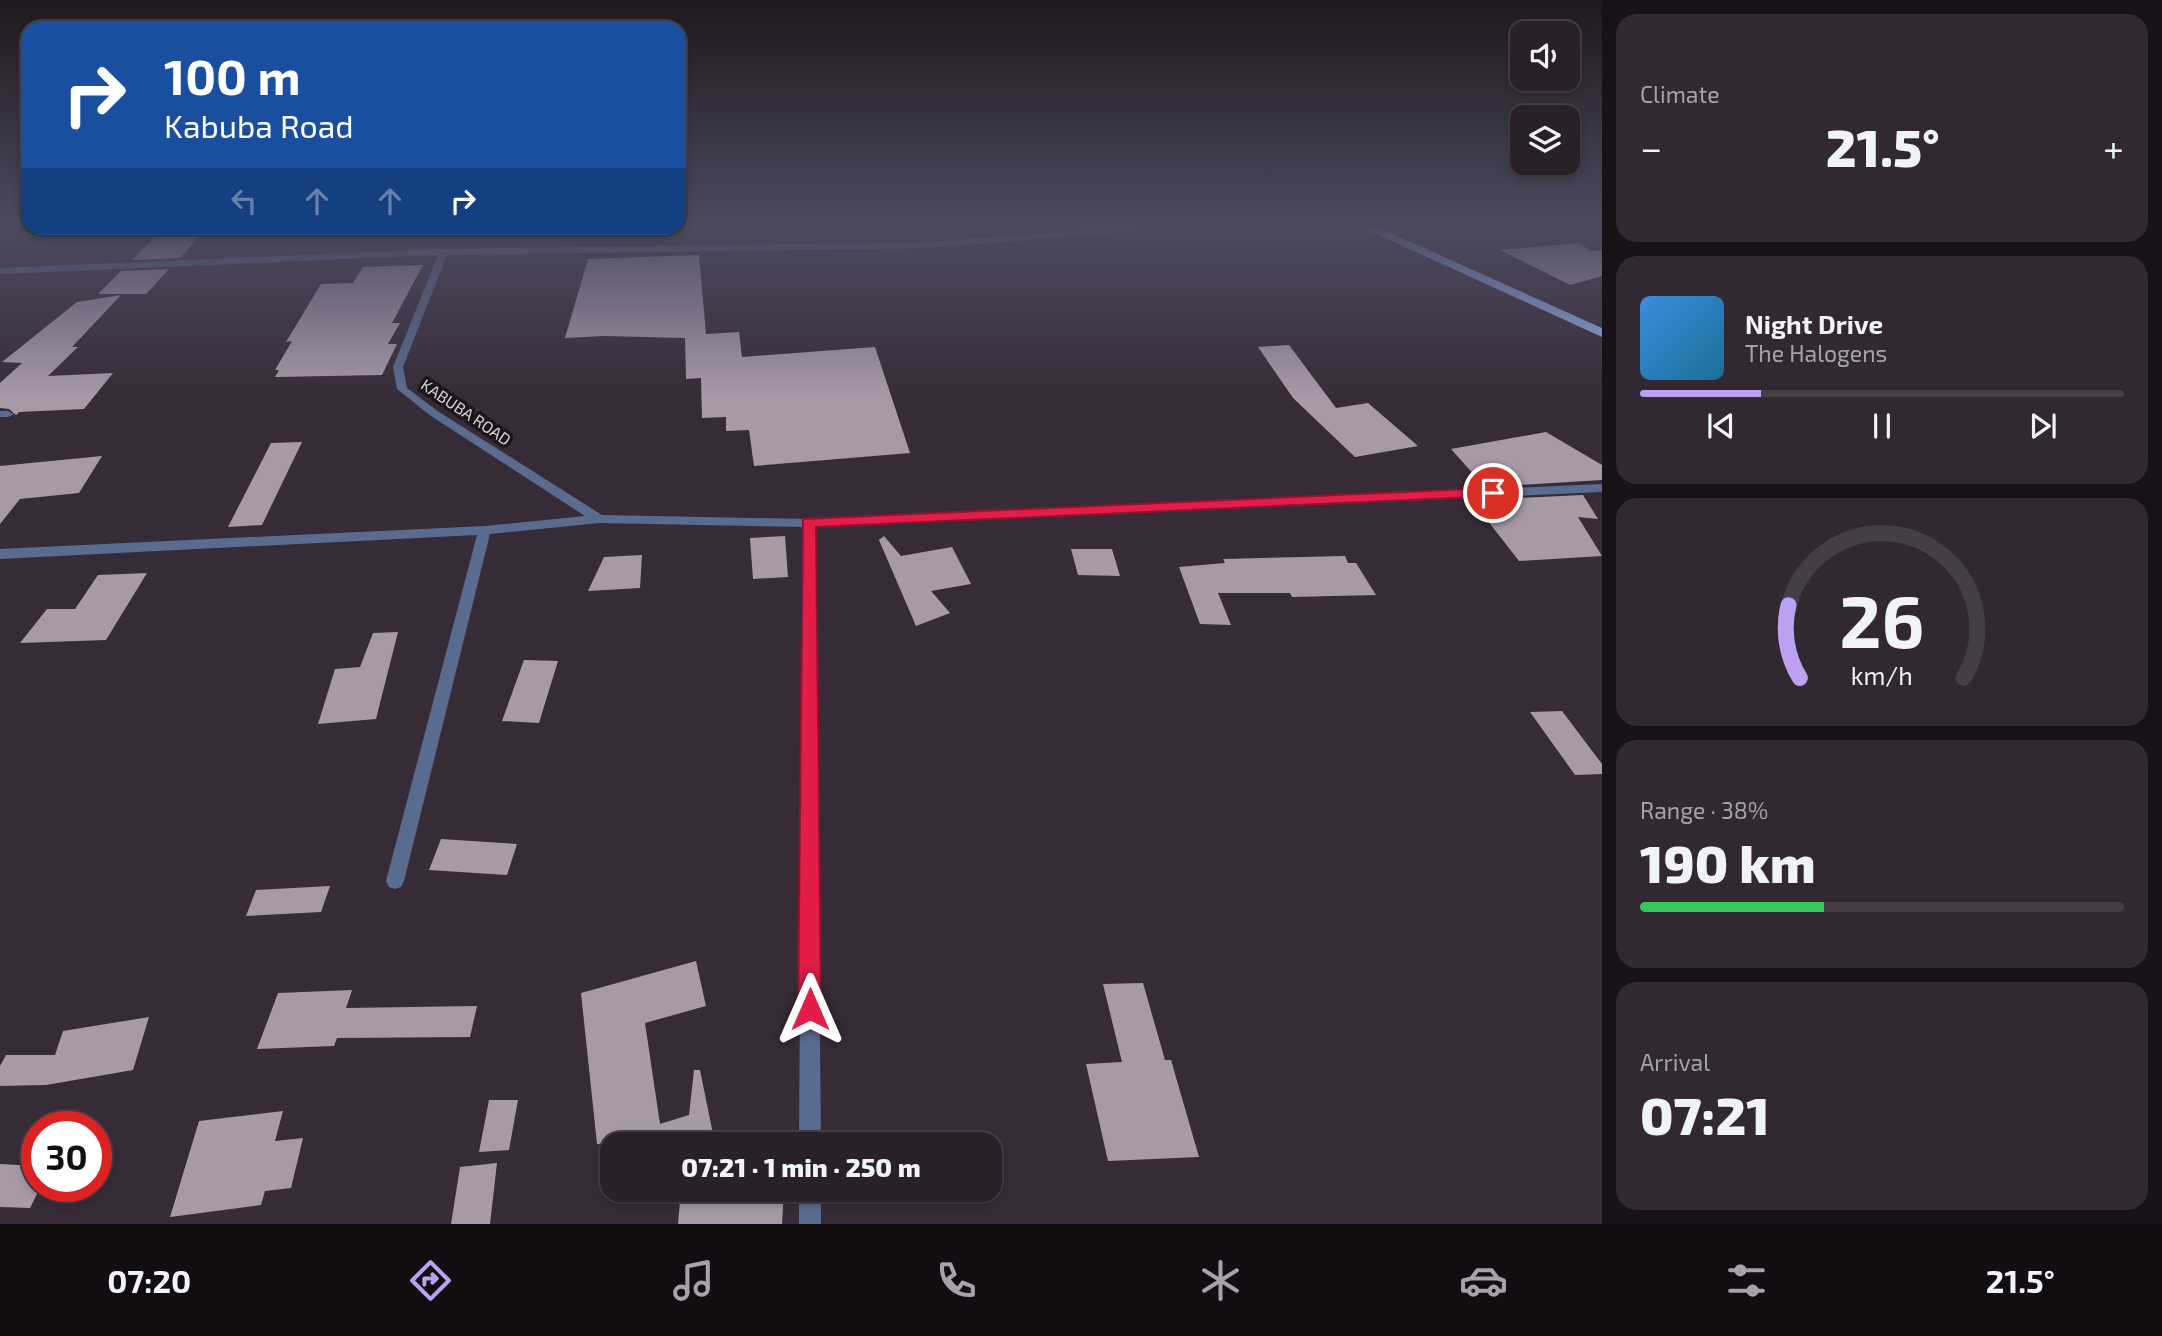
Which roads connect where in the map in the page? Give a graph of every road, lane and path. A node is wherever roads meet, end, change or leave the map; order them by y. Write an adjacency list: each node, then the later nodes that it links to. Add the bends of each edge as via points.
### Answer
1 (432, 282): 5 (street, KABUBA ROAD, via 398,367 402,389)
2 (1489, 282): 3 (highway)
3 (1602, 333)
4 (1602, 488): 6 (street)
5 (598, 519): 6 (street); 7 (street)
6 (808, 523): 10 (street)
7 (485, 530): 8 (street); 9 (street)
8 (0, 554)
9 (395, 881)
10 (810, 1132)
11 (810, 1202): 12 (street)
12 (810, 1224)

